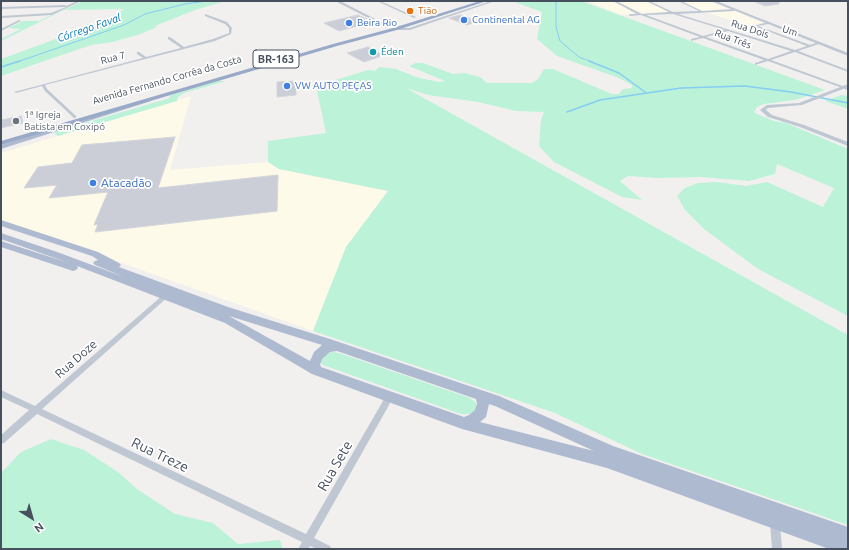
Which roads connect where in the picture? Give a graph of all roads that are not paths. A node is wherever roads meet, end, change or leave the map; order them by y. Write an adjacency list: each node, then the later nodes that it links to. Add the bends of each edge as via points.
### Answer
1 (80, 1): 11 (street)
2 (337, 1): 25 (street)
3 (378, 1): 22 (street)
4 (476, 1): 17 (highway, Avenida Fernando Corrêa da Costa / BR-163)
5 (485, 1): 13 (highway, Avenida Fernando Corrêa da Costa / BR-163)
6 (494, 1): 13 (street)
7 (614, 1): 18 (street, Rua Três)
8 (647, 1): 15 (street, Rua Dois)
9 (678, 1): 16 (street)
10 (713, 1): 14 (street)
11 (69, 6): 12 (street); 21 (street, via 52,14)
12 (1, 8)
13 (463, 10): 23 (highway, Avenida Fernando Corrêa da Costa / BR-163); 26 (street, via 409,29)
14 (734, 10): 16 (street); 24 (street)
15 (673, 12): 16 (street); 18 (street); 28 (street, Rua Dois)
16 (703, 12)
17 (423, 14): 22 (highway, Avenida Fernando Corrêa da Costa / BR-163); 23 (highway)
18 (640, 14): 20 (street); 29 (street, Rua Três)
19 (206, 15): 34 (street, Rua 7, via 226,24 230,28 230,33)
20 (630, 15)
21 (1, 17): 27 (street, via 20,22)
22 (415, 17): 25 (highway, Avenida Fernando Corrêa da Costa / BR-163)
23 (433, 18): 26 (highway, Avenida Fernando Corrêa da Costa / BR-163)
24 (767, 23): 32 (street); 33 (street, Um, via 756,26)
25 (387, 26): 26 (highway); 51 (highway, Avenida Fernando Corrêa da Costa / BR-163)
26 (396, 29): 47 (highway, Avenida Fernando Corrêa da Costa / BR-163)
27 (1, 30)
28 (728, 30): 29 (street); 35 (street, Rua Dois)
29 (704, 37): 31 (street); 39 (street, Rua Três)
30 (169, 38): 34 (street)
31 (692, 40)
32 (818, 44): 33 (street); 37 (street)
33 (810, 46): 35 (street)
34 (184, 48): 38 (street, Rua 7)
35 (794, 51): 39 (street); 41 (street, Rua Dois)
36 (138, 53): 38 (street)
37 (848, 55)
38 (145, 58): 42 (street, Rua 7)
39 (768, 60): 40 (street); 44 (street, Rua Três)
40 (756, 64)
41 (848, 71)
42 (43, 85): 43 (street, Rua 7); 45 (street)
43 (36, 87): 45 (street); 46 (street, Rua 7)
44 (846, 87): 48 (street)
45 (46, 90): 51 (street)
46 (16, 92)
47 (175, 92): 53 (highway, Avenida Fernando Corrêa da Costa / BR-163); 58 (main road, Avenida Fernando Corrêa da Costa / BR-163)
48 (800, 104): 49 (street); 50 (street, via 792,108)
49 (769, 107): 50 (street, via 779,108); 52 (street, via 764,111)
50 (791, 114): 52 (street, via 786,118); 54 (street, via 798,122)
51 (75, 117): 53 (highway, Avenida Fernando Corrêa da Costa / BR-163)
52 (778, 118): 54 (street)
53 (66, 121): 55 (main road, BR-163); 56 (highway, BR-163)
54 (813, 130): 57 (street)
55 (1, 139)
56 (1, 143)
57 (848, 144)
58 (1, 147)
59 (1, 223): 63 (main road, via 95,254)
60 (1, 229): 63 (main road)
61 (1, 236): 63 (main road)
62 (1, 244): 63 (main road, via 54,262)
63 (137, 281): 64 (main road); 65 (main road)
64 (166, 296): 66 (main road, via 229,320); 70 (street, Rua Doze)
65 (337, 346): 66 (main road, via 327,348 318,354 314,364); 69 (main road)
66 (316, 370): 68 (main road)
67 (1, 393): 70 (street, Rua Treze)
68 (390, 396): 71 (main road); 75 (street, Rua Sete)
69 (481, 396): 71 (main road, via 483,406 479,415); 74 (main road, via 611,452)
70 (35, 409): 72 (street, Rua Doze); 75 (street, Rua Treze)
71 (462, 423): 73 (main road, via 595,458)
72 (1, 440)
73 (775, 521): 76 (main road); 78 (street)
74 (848, 535)
75 (306, 545): 77 (street, Rua Treze)
76 (848, 548)
77 (327, 549)
78 (778, 549)

